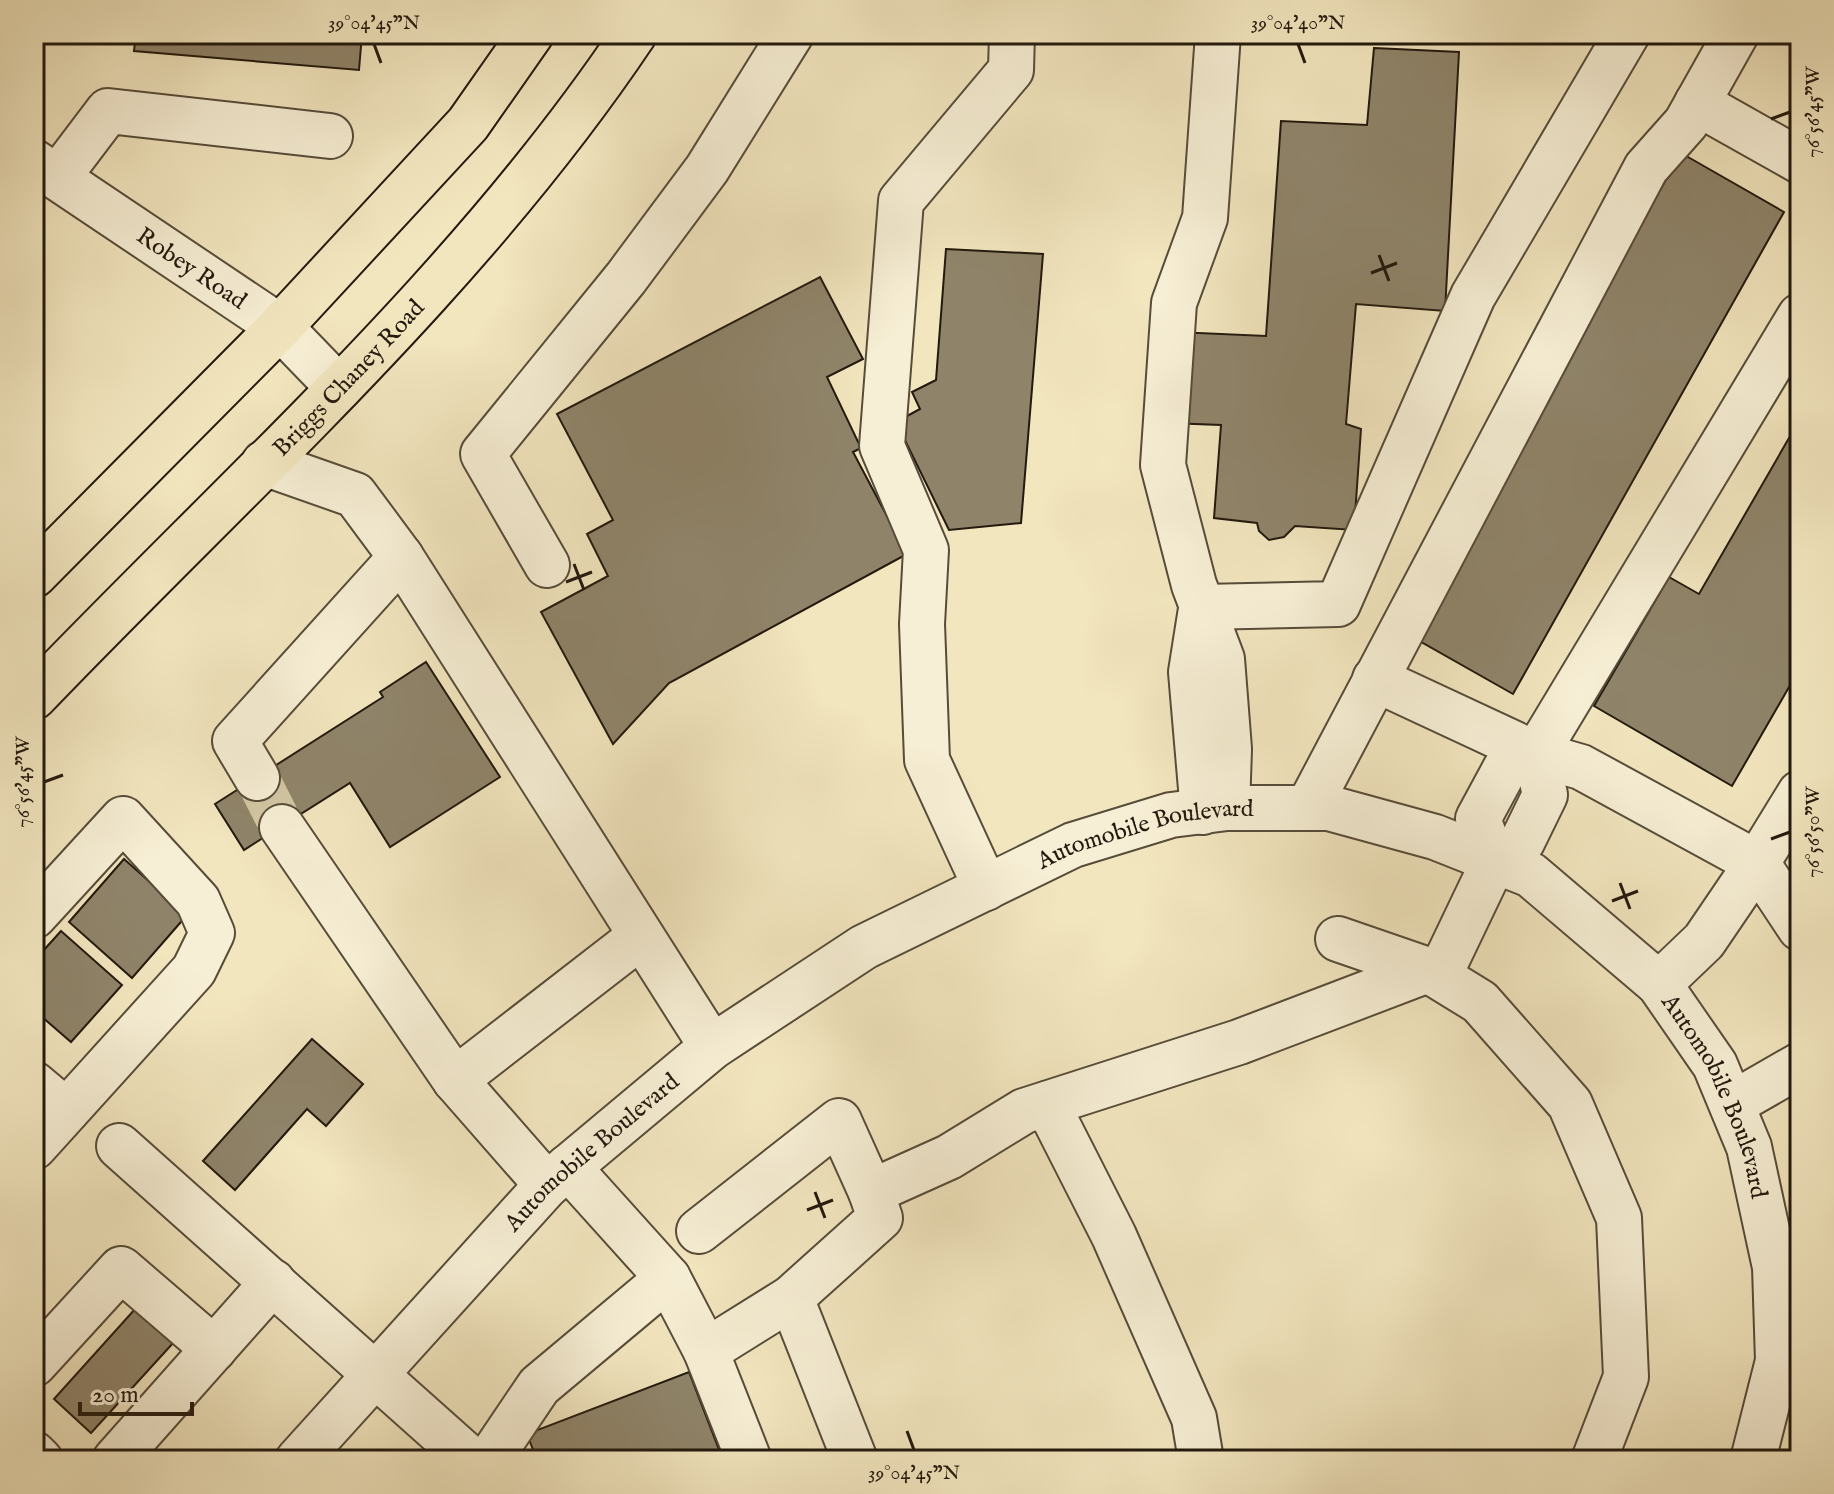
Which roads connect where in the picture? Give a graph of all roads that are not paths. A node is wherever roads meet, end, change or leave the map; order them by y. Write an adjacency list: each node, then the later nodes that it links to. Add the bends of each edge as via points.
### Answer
1 (531, 34): 13 (main road, via 468,124)
2 (634, 34): 14 (main road, Briggs Chaney Road, via 580,114)
3 (791, 34): 17 (street, via 698,181 483,454)
4 (1012, 34): 30 (street, via 1011,70 901,201 882,446 926,550 922,624 927,760)
5 (1218, 34): 19 (street, via 1205,218 1174,303 1163,465)
6 (1627, 34): 19 (street, via 1473,296 1338,604)
7 (1736, 34): 8 (street)
8 (1697, 103): 10 (street); 20 (street, via 1646,168)
9 (330, 136): 11 (street, via 108,111)
10 (1800, 161)
11 (46, 170): 13 (street, Robey Road)
12 (1800, 316): 22 (street)
13 (280, 327): 14 (street, Robey Road); 18 (main road)
14 (339, 388): 15 (main road, Briggs Chaney Road)
15 (264, 463): 16 (street, via 355,495); 21 (main road, Briggs Chaney Road)
16 (401, 557): 23 (street, via 235,741); 33 (street)
17 (547, 565)
18 (34, 575)
19 (1201, 607): 26 (street, via 1222,659 1229,749)
20 (1375, 679): 22 (street); 25 (street)
21 (34, 697)
22 (1536, 754): 28 (street, via 1545,795 1522,842); 29 (street, via 1581,767)
23 (257, 778)
24 (1800, 793): 29 (street)
25 (1308, 808): 26 (street, Automobile Boulevard); 28 (street, Automobile Boulevard, via 1329,808 1435,837)
26 (1215, 810): 30 (street, Automobile Boulevard, via 1171,815 1073,845)
27 (282, 827): 39 (street)
28 (1494, 861): 35 (street); 36 (street, Automobile Boulevard, via 1531,875)
29 (1757, 863): 32 (street); 36 (street, via 1704,941)
30 (986, 888): 37 (street, Automobile Boulevard, via 864,947)
31 (34, 916): 40 (street, via 123,819 198,901 212,933 194,970)
32 (1800, 928)
33 (641, 936): 37 (street); 39 (street)
34 (1338, 939): 35 (street)
35 (1433, 973): 41 (street); 65 (street, via 1480,1002 1570,1104 1619,1218 1626,1377)
36 (1659, 984): 42 (street, Automobile Boulevard, via 1715,1065)
37 (712, 1047): 45 (street, Automobile Boulevard)
38 (1800, 1065): 42 (street)
39 (455, 1080): 45 (street)
40 (50, 1097): 44 (street)
41 (1047, 1104): 46 (street, via 1024,1111 949,1157); 64 (street, via 1114,1236 1194,1418)
42 (1732, 1104): 50 (street, Automobile Boulevard)
43 (119, 1146): 49 (street)
44 (34, 1147)
45 (558, 1176): 48 (street); 55 (street, Automobile Boulevard)
46 (871, 1192): 47 (street, via 839,1121); 51 (street, via 880,1218)
47 (699, 1231)
48 (668, 1278): 53 (street); 61 (street, via 539,1386)
49 (273, 1282): 52 (street); 55 (street)
50 (1789, 1294): 66 (street, Automobile Boulevard)
51 (791, 1298): 53 (street); 63 (street)
52 (214, 1349): 54 (street, via 121,1269); 58 (street)
53 (706, 1351): 62 (street)
54 (34, 1364)
55 (376, 1374): 59 (street, Automobile Boulevard); 60 (street)
56 (34, 1454): 57 (street)
57 (40, 1460)
58 (115, 1460)
59 (298, 1460)
60 (471, 1460)
61 (489, 1460)
62 (749, 1460)
63 (855, 1460)
64 (1201, 1460)
65 (1594, 1460)
66 (1753, 1460)

